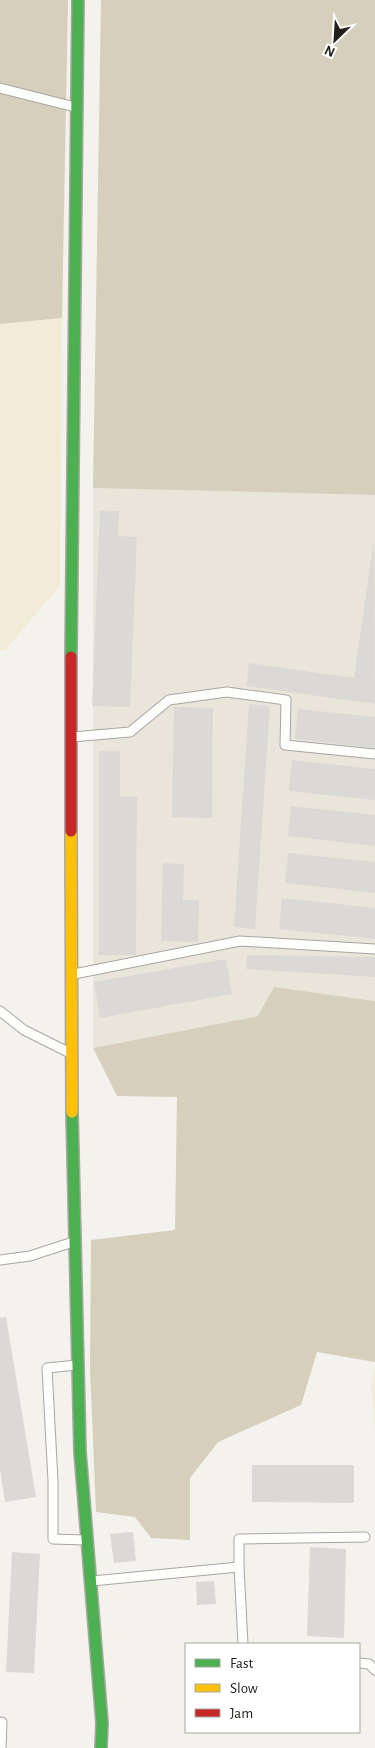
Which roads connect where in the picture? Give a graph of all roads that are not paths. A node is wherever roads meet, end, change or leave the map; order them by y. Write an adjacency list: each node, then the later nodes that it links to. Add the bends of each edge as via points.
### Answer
1 (78, 0): 3 (street)
2 (0, 88): 3 (lane)
3 (78, 108): 4 (street)
4 (70, 737): 5 (lane, via 130,732 169,700 228,692 286,700 285,745); 7 (street)
5 (375, 754)
6 (375, 949): 7 (lane, via 240,941)
7 (73, 974): 9 (street)
8 (0, 1011): 9 (lane, via 24,1030)
9 (71, 1054): 10 (street)
10 (76, 1242): 11 (lane, via 30,1256); 12 (street)
11 (0, 1260)
12 (78, 1364): 14 (street); 14 (lane, via 47,1368 53,1539)
13 (365, 1537): 15 (lane, via 239,1539)
14 (87, 1540): 16 (street)
15 (239, 1567): 16 (lane); 17 (lane)
16 (92, 1581): 22 (street)
17 (243, 1643)
18 (360, 1663): 19 (lane, via 369,1664)
19 (375, 1670)
20 (2, 1722): 21 (lane)
21 (2, 1748)
22 (101, 1748)

